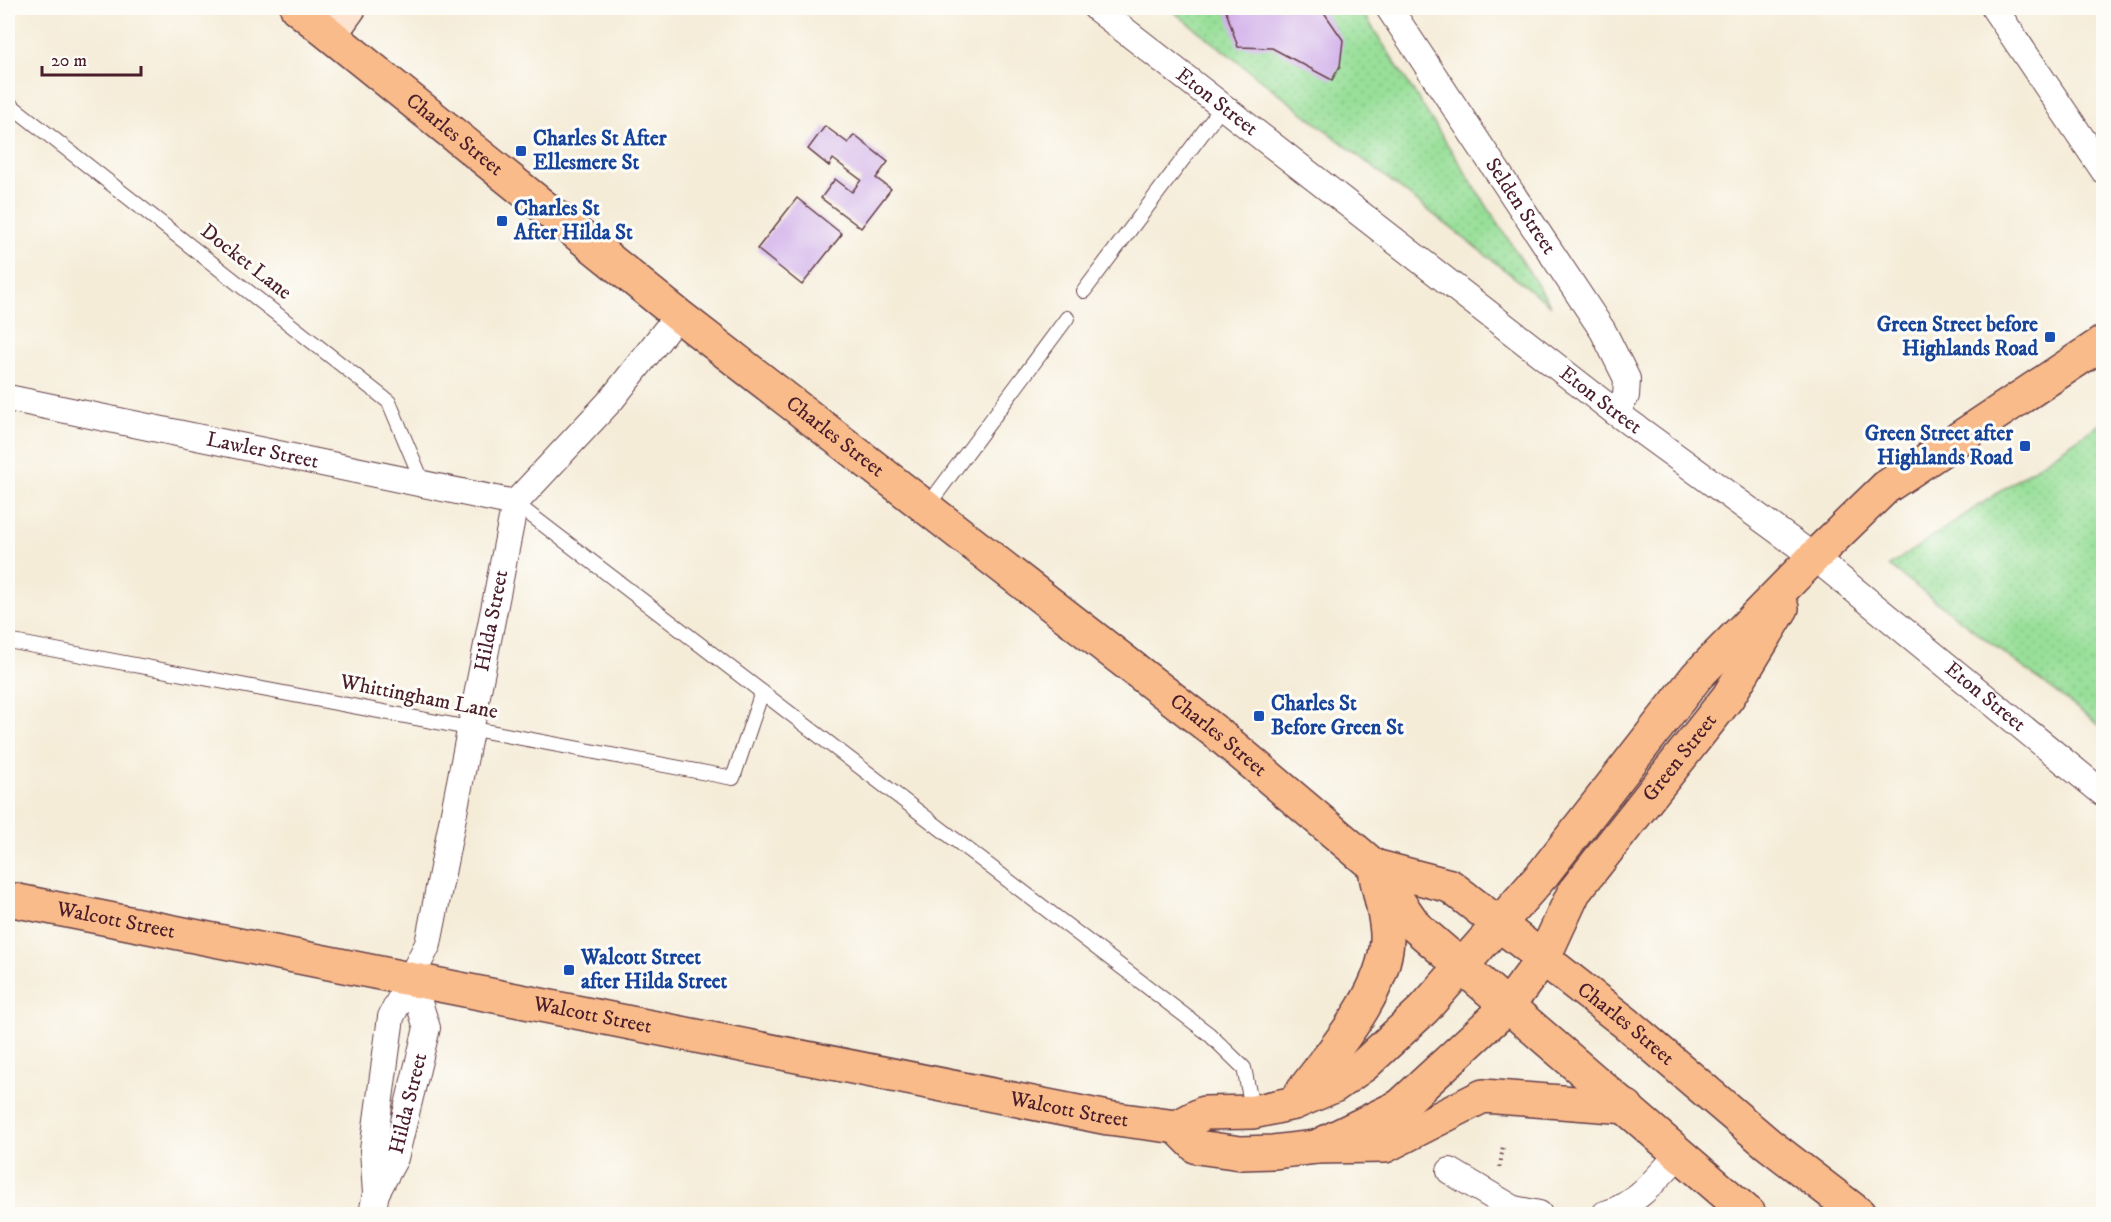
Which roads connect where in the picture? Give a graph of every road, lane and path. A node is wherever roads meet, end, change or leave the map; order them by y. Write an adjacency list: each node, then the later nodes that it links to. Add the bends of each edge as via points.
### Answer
1 (297, 8): 5 (main road, Charles Street)
2 (1096, 8): 7 (street, Eton Street)
3 (1389, 8): 14 (street, Selden Street, via 1603,331 1627,379 1626,396)
4 (1994, 8): 8 (street)
5 (340, 20): 10 (main road, Charles Street)
6 (8, 103): 15 (lane, Docket Lane, via 389,402)
7 (1223, 106): 9 (lane); 14 (street, Eton Street)
8 (2103, 171)
9 (1084, 291)
10 (678, 315): 16 (street, via 612,399); 17 (main road, Charles Street)
11 (1067, 318): 17 (lane)
12 (2103, 342): 18 (main road, Green Street, via 1886,487)
13 (8, 398): 15 (street, Lawler Street)
14 (1615, 412): 18 (street, Eton Street)
15 (423, 483): 16 (street, Lawler Street)
16 (515, 503): 20 (lane); 21 (street, Hilda Street)
17 (926, 508): 23 (main road, Charles Street, via 1218,734)
18 (1814, 556): 22 (street, Eton Street); 25 (main road, Green Street, via 1697,676 1543,874); 26 (main road, Green Street, via 1728,697 1574,892)
19 (8, 641): 21 (lane, Whittingham Lane)
20 (762, 692): 21 (lane, Whittingham Lane, via 733,778); 32 (lane, via 1209,1034 1244,1068)
21 (471, 729): 28 (street, Hilda Street, via 428,944)
22 (2103, 794)
23 (1374, 866): 25 (main road, Charles Street, via 1450,886); 27 (main road, Charles Street, via 1416,927); 30 (main road, via 1387,938 1383,968 1371,996)
24 (8, 899): 28 (main road, Walcott Street)
25 (1499, 923): 26 (main road, Charles Street); 27 (main road)
26 (1544, 957): 29 (main road); 41 (main road, Charles Street)
27 (1462, 966): 29 (main road, Charles Street); 30 (main road, via 1424,1009 1364,1065 1334,1086)
28 (411, 977): 33 (main road, Walcott Street, via 1096,1115); 37 (street, Hilda Street, via 391,1017 373,1150); 37 (street, Hilda Street, via 427,1028 395,1158)
29 (1507, 1007): 31 (main road, Charles Street); 34 (main road, via 1400,1106)
30 (1294, 1102): 32 (main road)
31 (1627, 1107): 34 (main road, via 1483,1096 1385,1146); 35 (main road, Charles Street)
32 (1252, 1112): 33 (main road, via 1204,1113)
33 (1177, 1127): 34 (main road, via 1197,1147 1241,1154)
34 (1316, 1147)
35 (1678, 1155): 39 (street, via 1618,1211); 40 (main road, Charles Street)
36 (1450, 1171): 38 (street, via 1514,1209)
37 (374, 1204)
38 (1539, 1215)
39 (1605, 1215)
40 (1749, 1215)
41 (1859, 1215)

